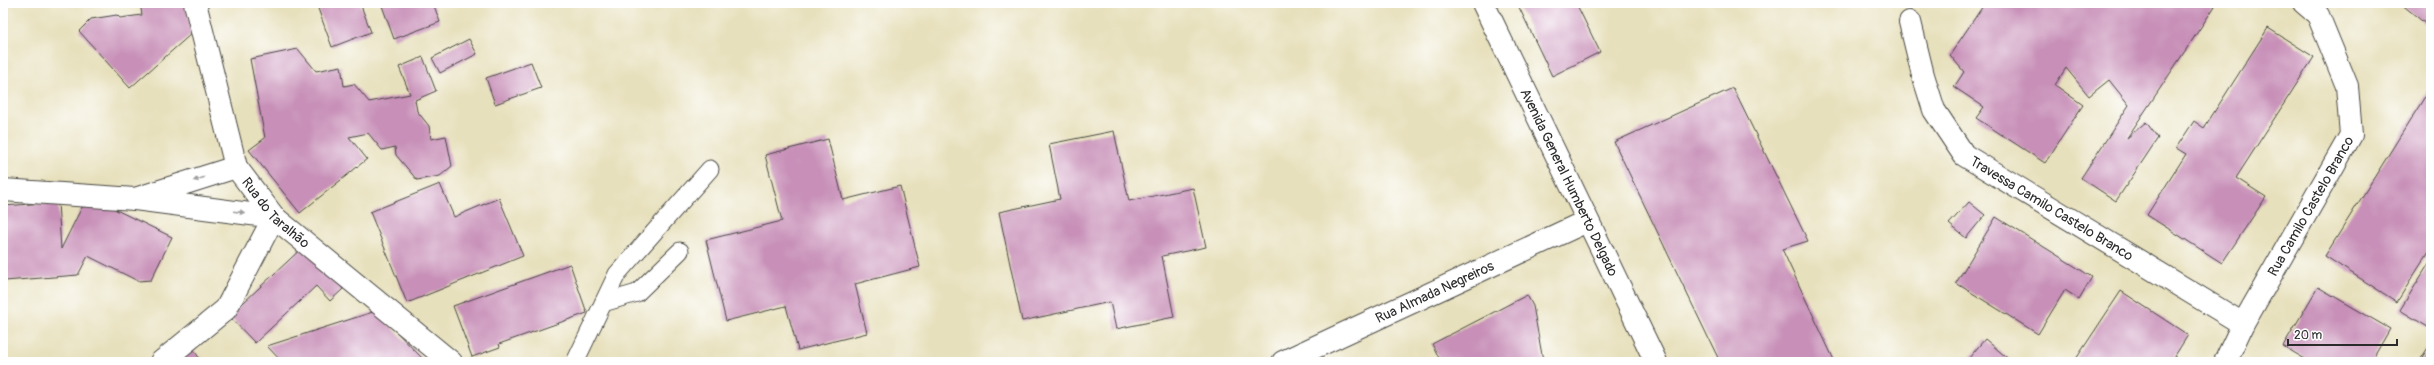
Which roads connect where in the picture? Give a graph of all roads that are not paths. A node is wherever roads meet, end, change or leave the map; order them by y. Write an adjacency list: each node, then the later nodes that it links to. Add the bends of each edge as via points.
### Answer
1 (195, 3): 5 (street, Rua do Taralhão)
2 (1483, 3): 10 (street, Avenida General Humberto Delgado)
3 (2304, 3): 13 (street, Rua Camilo Castelo Branco, via 2318,15 2347,86 2350,135)
4 (1910, 22): 13 (street, Travessa Camilo Castelo Branco, via 1934,110 1964,155)
5 (236, 167): 8 (street, one-way to 8); 9 (street, Rua do Taralhão)
6 (710, 169): 12 (lane, via 617,274)
7 (3, 190): 8 (street)
8 (135, 199): 9 (street, one-way to 9)
9 (274, 217): 14 (street, via 226,310); 15 (street, Rua do Taralhão)
10 (1586, 221): 17 (street, Rua Almada Negreiros); 18 (street, Avenida General Humberto Delgado)
11 (680, 251): 12 (lane, via 637,293)
12 (603, 302): 16 (lane)
13 (2243, 324): 19 (street, Rua Camilo Castelo Branco)
14 (161, 362)
15 (451, 362)
16 (575, 362)
17 (1282, 362)
18 (1656, 362)
19 (2225, 362)

